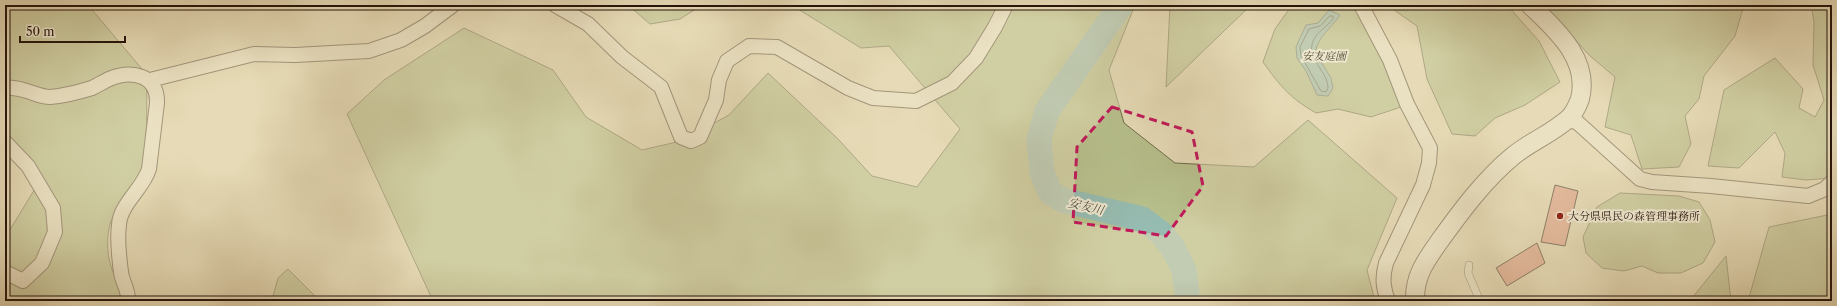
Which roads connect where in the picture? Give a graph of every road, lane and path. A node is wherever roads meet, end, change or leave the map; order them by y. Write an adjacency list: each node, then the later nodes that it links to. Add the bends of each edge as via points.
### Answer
1 (453, 5): 6 (street, via 401,40 369,51 296,55 254,54)
2 (555, 5): 3 (street, via 588,24 622,58 661,87 681,137 691,141 700,137 716,100 719,80 727,61 749,46 777,48 848,88 873,98 916,101 952,83 976,58 1004,10)
3 (1004, 5)
4 (1361, 5): 14 (street, via 1390,60 1407,104 1430,148 1423,185 1386,263 1382,277)
5 (1530, 5): 8 (street, via 1567,44 1580,67 1582,91 1577,108)
6 (150, 80): 7 (street, via 126,74 93,87 49,97); 13 (street, via 157,93 149,168 147,177 122,212 119,225 121,272 127,288)
7 (5, 87)
8 (1568, 119): 10 (street, via 1578,124 1640,179 1652,182 1808,196 1825,189); 15 (street, via 1510,159 1470,201 1418,274 1414,289)
9 (5, 142): 12 (street, via 28,166 53,208 54,232 42,263 23,280)
10 (1832, 182)
11 (1469, 265): 16 (lane, via 1468,273)
12 (5, 272)
13 (128, 301)
14 (1388, 301)
15 (1415, 301)
16 (1480, 301)

